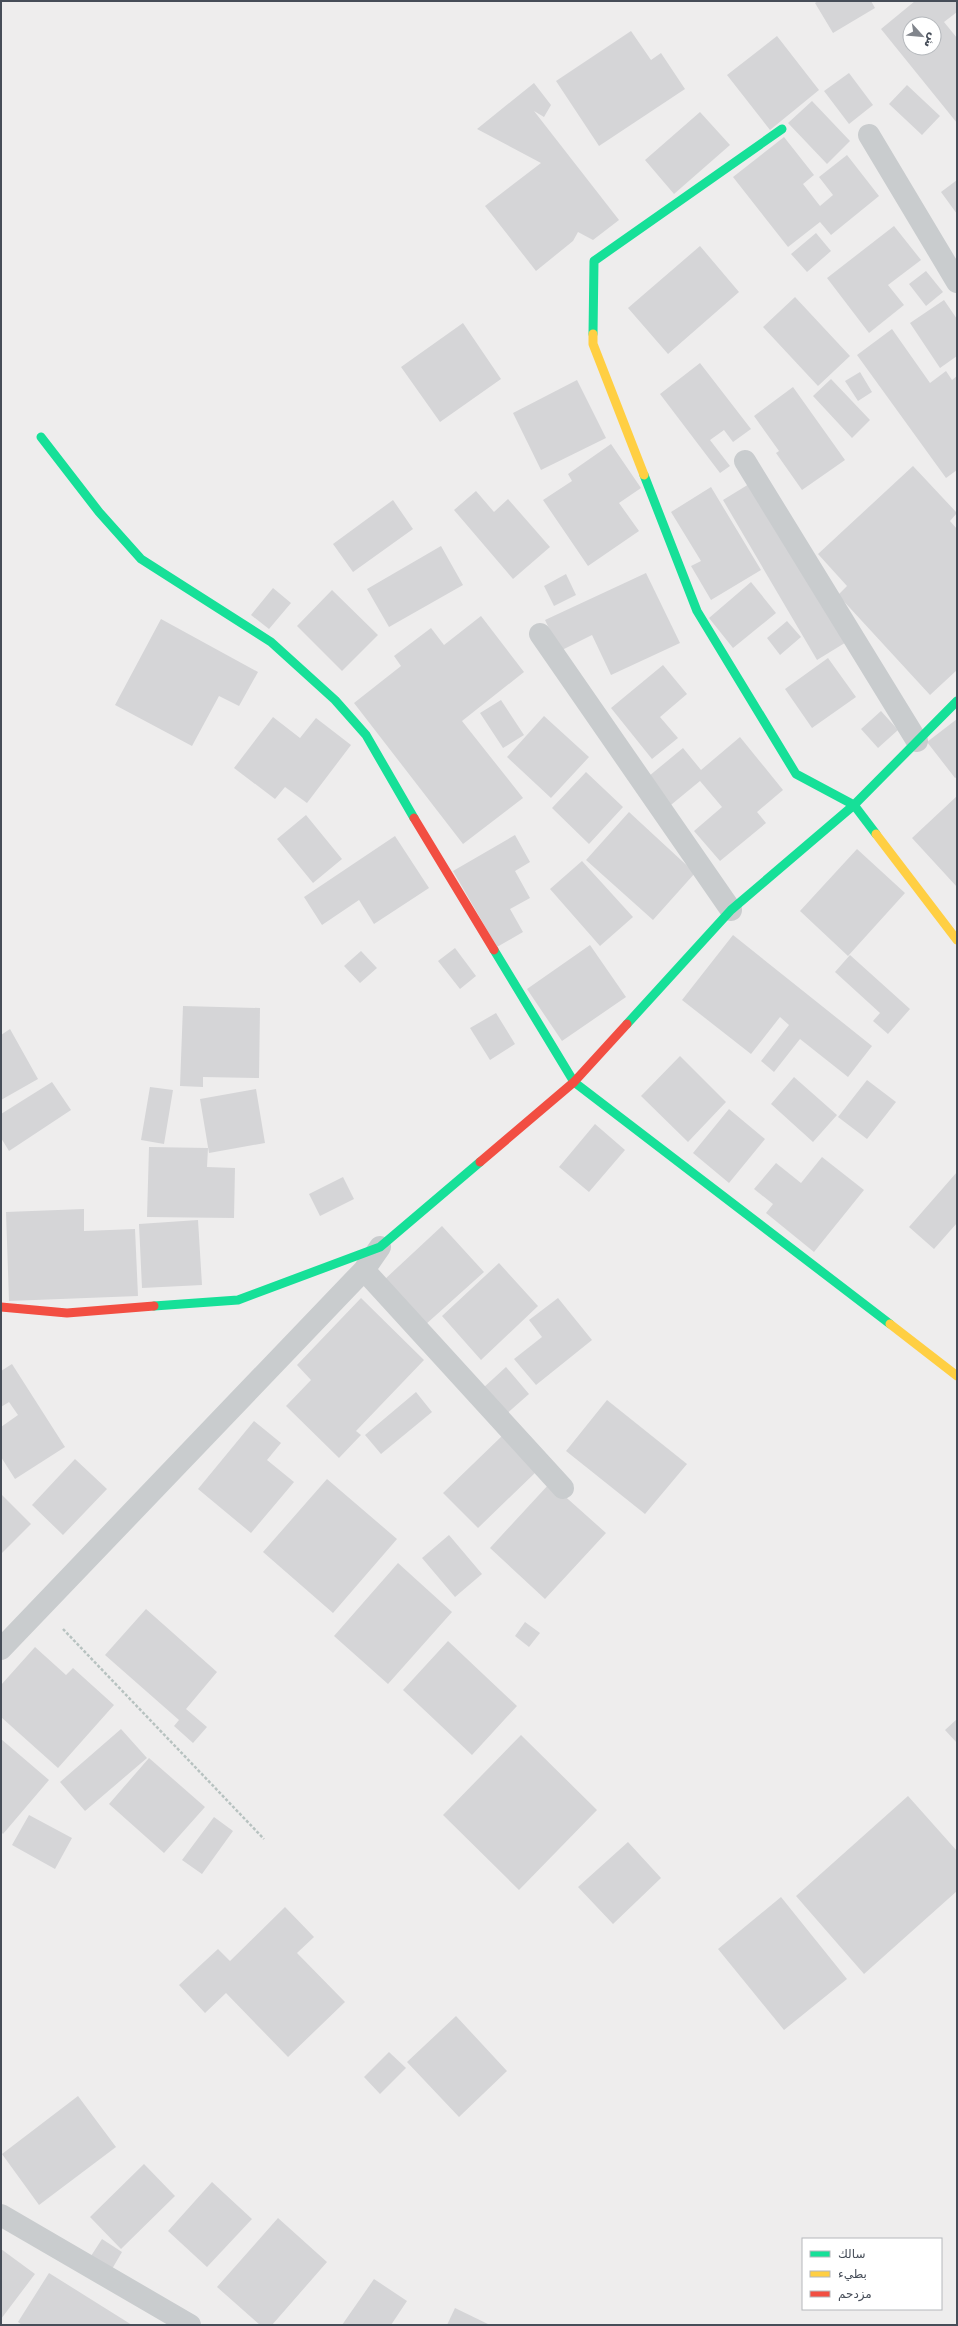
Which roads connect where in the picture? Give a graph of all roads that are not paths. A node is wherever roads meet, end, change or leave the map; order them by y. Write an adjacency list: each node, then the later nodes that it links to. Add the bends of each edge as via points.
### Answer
1 (782, 129): 9 (street, via 594,261 593,344 697,611 796,774)
2 (869, 135): 3 (street)
3 (957, 282)
4 (41, 437): 12 (street, via 99,512 141,559 271,642 335,700 366,735 393,784)
5 (745, 461): 8 (street)
6 (540, 634): 10 (street)
7 (957, 701): 8 (street)
8 (917, 741): 9 (street)
9 (854, 805): 10 (street); 11 (street)
10 (731, 910): 12 (street)
11 (957, 940)
12 (574, 1082): 13 (street); 16 (street)
13 (380, 1247): 14 (street); 15 (street, via 238,1300 66,1314)
14 (364, 1270): 17 (street); 18 (street)
15 (1, 1307)
16 (957, 1376)
17 (563, 1488)
18 (1, 1649)
19 (1, 2215): 20 (street)
20 (190, 2325)

